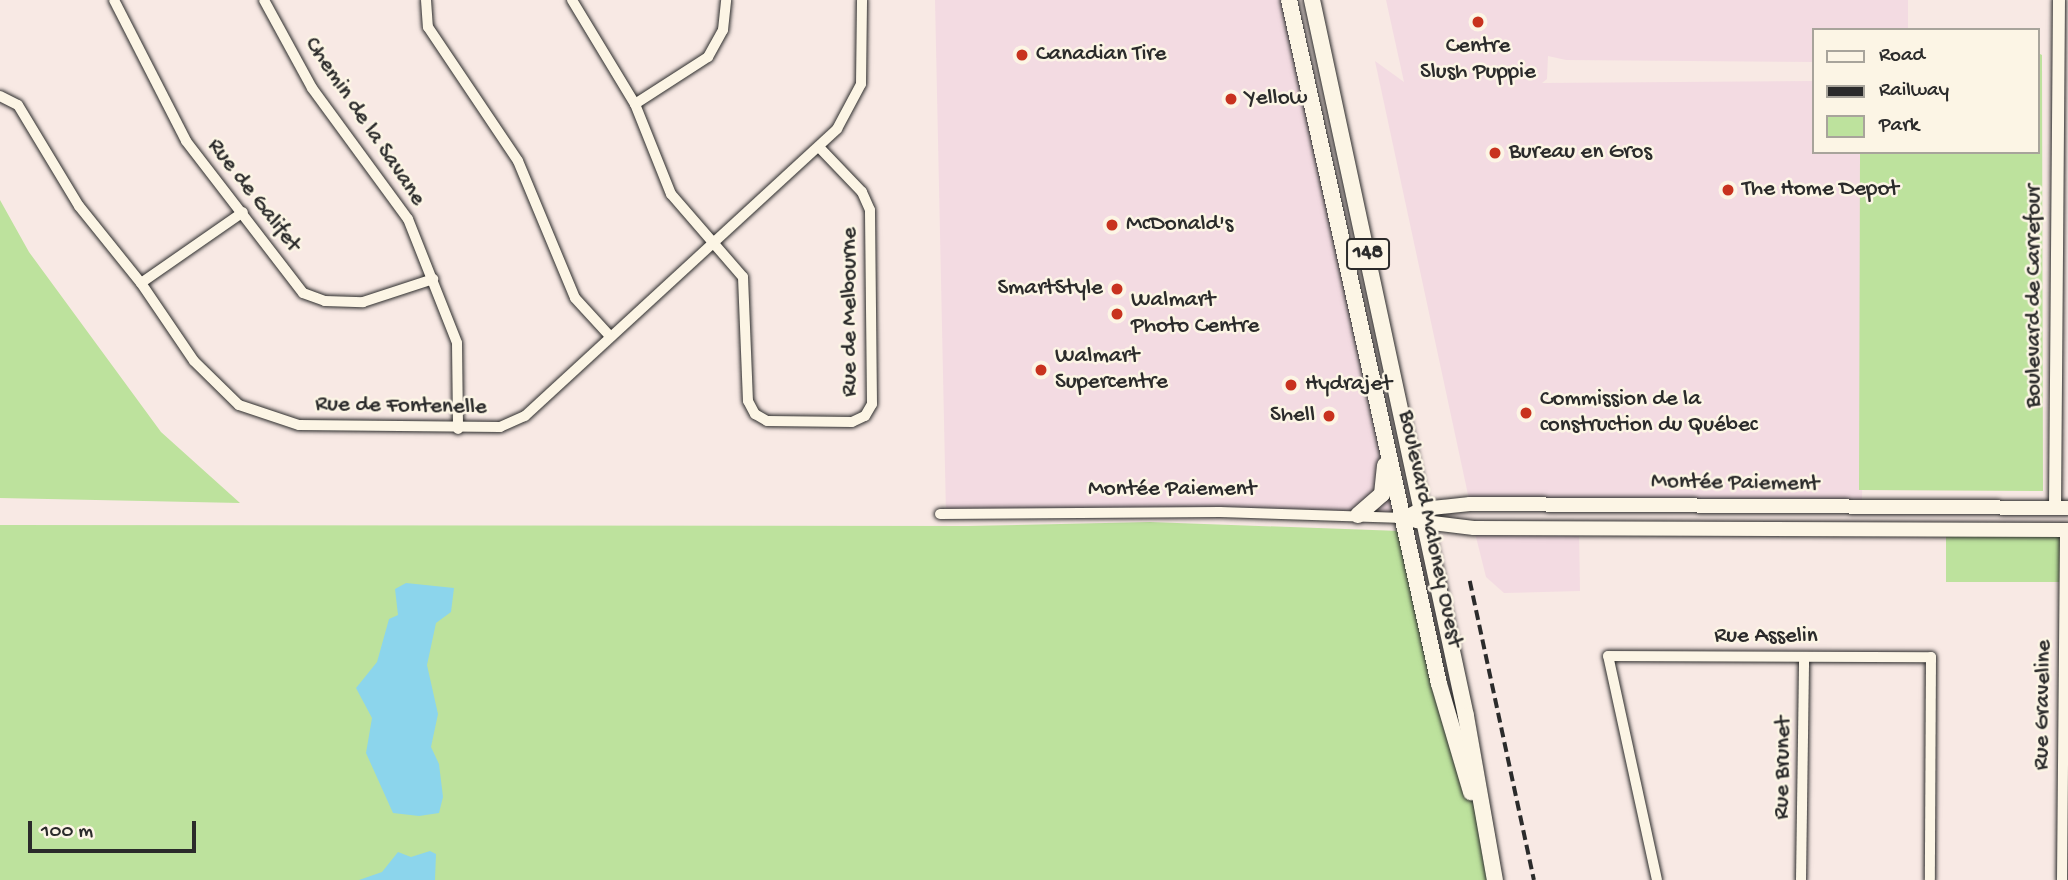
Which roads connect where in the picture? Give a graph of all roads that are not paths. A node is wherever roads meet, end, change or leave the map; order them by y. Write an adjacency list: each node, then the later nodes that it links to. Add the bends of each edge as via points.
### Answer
1 (114, 0): 13 (street, Rue de Galifet, via 186,141)
2 (264, 0): 15 (street, Chemin de la Savane, via 312,88 399,203)
3 (426, 0): 17 (street, via 428,27 518,161 575,298)
4 (572, 0): 11 (street, Rue de Melbourne)
5 (726, 0): 11 (street, via 723,30 708,57)
6 (862, 0): 12 (street, Rue de Fontenelle, via 861,84 846,118)
7 (1289, 0): 18 (main road, Boulevard Maloney Ouest / 148)
8 (1312, 0): 23 (main road, Boulevard Maloney Ouest / 148)
9 (2059, 0): 20 (street, Boulevard de Carrefour)
10 (0, 96): 16 (street, Rue de Fontenelle, via 18,105 79,206)
11 (635, 104): 14 (street, Rue de Melbourne, via 671,194)
12 (819, 147): 14 (street, Rue de Fontenelle); 14 (street, Rue de Melbourne, via 862,192 870,210 874,394 865,416 852,422 774,422 755,414 747,393 745,284)
13 (243, 212): 15 (street, Rue de Galifet, via 310,297 363,302); 16 (street)
14 (711, 244): 17 (street, Rue de Fontenelle)
15 (433, 279): 19 (street, Chemin de la Savane, via 458,350)
16 (141, 283): 19 (street, Rue de Fontenelle, via 215,386 252,412 299,425)
17 (610, 336): 19 (street, Rue de Fontenelle, via 518,421 500,427)
18 (1382, 420): 22 (main road, via 1385,486 1377,502); 24 (main road, Boulevard Maloney Ouest / 148)
19 (458, 429)
20 (2061, 508): 23 (main road, Montée Paiement, via 1470,504); 25 (main road)
21 (940, 513): 22 (street, Montée Paiement)
22 (1358, 515): 24 (street, Montée Paiement)
23 (1424, 517): 24 (main road, Montée Paiement); 25 (main road, Montée Paiement); 27 (main road, Boulevard Maloney Ouest / 148)
24 (1404, 518): 27 (main road, Boulevard Maloney Ouest / 148, via 1439,684 1461,767)
25 (2067, 528): 32 (street, Rue Graveline)
26 (1804, 657): 29 (street, Rue Asselin, via 1608,656); 30 (street, Rue Brunet); 31 (street, Rue Asselin, via 1931,657)
27 (1482, 818): 28 (main road, Boulevard Maloney Ouest / 148)
28 (1495, 880)
29 (1657, 880)
30 (1801, 880)
31 (1930, 880)
32 (2062, 880)

